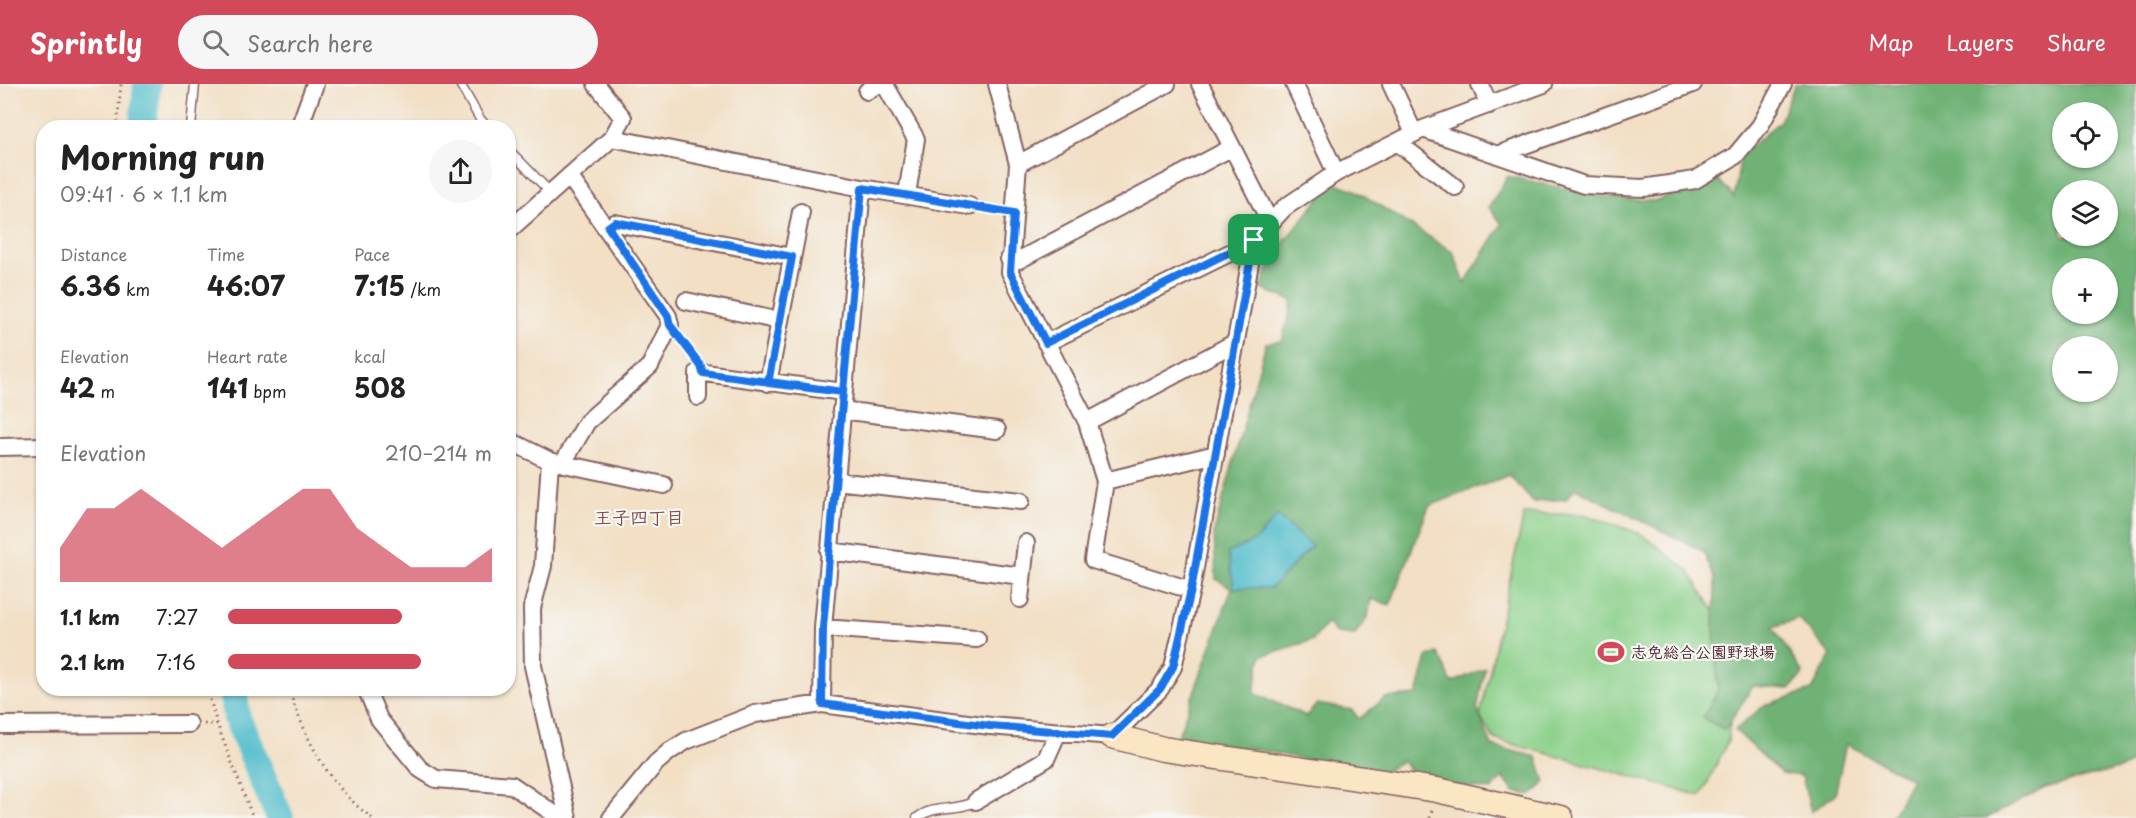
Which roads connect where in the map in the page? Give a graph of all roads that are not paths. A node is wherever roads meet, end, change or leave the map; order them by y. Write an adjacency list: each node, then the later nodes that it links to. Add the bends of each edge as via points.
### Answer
1 (195, 84): 16 (lane)
2 (460, 84): 18 (lane)
3 (596, 84): 20 (street, via 623,118)
4 (997, 84): 25 (street)
5 (1167, 84): 25 (street)
6 (1200, 84): 22 (street)
7 (1294, 84): 26 (street)
8 (1390, 84): 19 (street)
9 (1480, 84): 15 (street)
10 (1544, 84): 15 (street)
11 (1693, 84): 23 (street)
12 (1783, 84): 23 (street, via 1760,126 1735,156 1695,180 1643,188 1584,185)
13 (312, 85): 17 (street)
14 (867, 91): 31 (street, via 885,85 916,140)
15 (1489, 105): 19 (street)
16 (192, 120)
17 (301, 120)
18 (481, 120)
19 (1419, 131): 21 (street); 23 (street)
20 (612, 138): 27 (street); 29 (street)
21 (1397, 142): 26 (street); 28 (street)
22 (1231, 148): 34 (street); 39 (street, via 1018,260)
23 (1497, 155)
24 (516, 157): 30 (lane)
25 (1018, 164): 39 (street)
26 (1336, 173): 34 (street)
27 (570, 176): 30 (street); 36 (street)
28 (1455, 186)
29 (862, 188): 31 (street); 45 (street)
30 (550, 192): 35 (street)
31 (907, 194): 32 (street)
32 (969, 206)
33 (801, 212): 38 (street)
34 (1270, 222): 37 (street)
35 (516, 224)
36 (608, 227): 38 (street, via 615,222); 54 (street, via 668,316 670,325 650,366 587,422)
37 (1254, 240): 42 (street); 43 (street)
38 (792, 257): 41 (street)
39 (1009, 259): 43 (street, via 1010,272)
40 (686, 301): 41 (street)
41 (780, 321): 44 (street)
42 (1236, 342): 48 (street); 53 (street)
43 (1046, 343): 48 (street)
44 (768, 383): 45 (street); 46 (street, via 698,372)
45 (843, 392): 47 (street)
46 (698, 397)
47 (841, 410): 49 (street); 55 (street)
48 (1087, 422): 56 (street)
49 (997, 430)
50 (516, 444): 54 (street)
51 (36, 446): 52 (street)
52 (0, 447)
53 (1216, 454): 56 (street); 62 (street)
54 (556, 462): 57 (street); 74 (street, via 543,566 532,608 533,666)
55 (835, 481): 58 (street); 60 (street)
56 (1105, 481): 62 (street, via 1094,560)
57 (664, 485)
58 (1021, 501)
59 (1026, 543): 61 (street)
60 (829, 551): 61 (street); 64 (street)
61 (1022, 576): 63 (street)
62 (1191, 590): 71 (street, via 1173,667 1160,689)
63 (1020, 599)
64 (823, 628): 65 (street); 67 (street)
65 (977, 639)
66 (370, 696): 73 (street, via 380,719 420,769 436,779 512,785)
67 (822, 704): 70 (street); 75 (street, via 755,714 686,741 656,763)
68 (189, 724): 69 (street)
69 (0, 725)
70 (1058, 732): 71 (street); 72 (street, via 1046,759)
71 (1112, 736): 77 (street, via 1162,749 1437,790)
72 (976, 801): 76 (lane, via 967,806 926,811)
73 (560, 818)
74 (568, 818)
75 (610, 818)
76 (917, 818)
77 (1561, 818)

